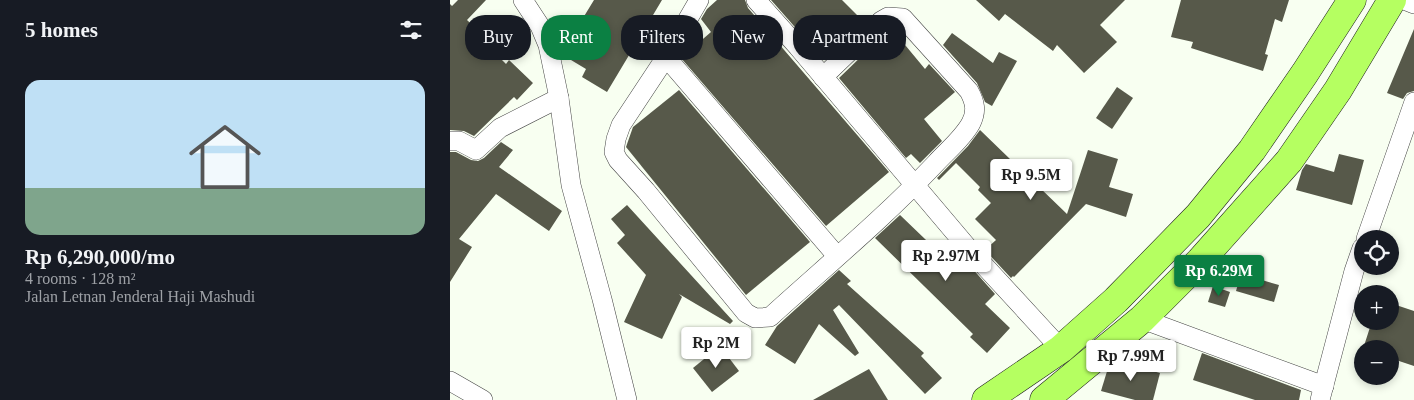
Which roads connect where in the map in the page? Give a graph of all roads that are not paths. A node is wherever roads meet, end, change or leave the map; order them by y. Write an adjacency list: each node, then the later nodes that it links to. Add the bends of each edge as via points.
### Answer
1 (523, 0): 14 (street, via 548,44)
2 (700, 0): 8 (street)
3 (756, 0): 12 (street)
4 (1352, 0): 11 (main road)
5 (1392, 0): 13 (main road)
6 (1404, 0): 7 (street)
7 (1414, 4)
8 (691, 15)
9 (664, 60): 19 (street, via 621,125 614,152 746,313 755,318 770,317)
10 (669, 60): 19 (street)
11 (1305, 73): 13 (main road); 22 (main road, via 1252,150 1198,216 1116,300)
12 (823, 77): 17 (street); 17 (street, via 881,21 896,17 904,18 910,24 969,91 975,111 971,123)
13 (1338, 90): 21 (main road, via 1288,161 1200,262)
14 (559, 98): 16 (street, via 500,128 476,150 459,141); 26 (street, via 571,185)
15 (1414, 102): 18 (street)
16 (450, 141)
17 (915, 186): 19 (street); 22 (street)
18 (1369, 230)
19 (837, 256)
20 (1354, 271): 24 (street)
21 (1142, 319): 24 (street); 28 (main road)
22 (1061, 349): 27 (main road)
23 (450, 381): 25 (street)
24 (1322, 393)
25 (483, 400)
26 (626, 400)
27 (986, 400)
28 (1044, 400)

